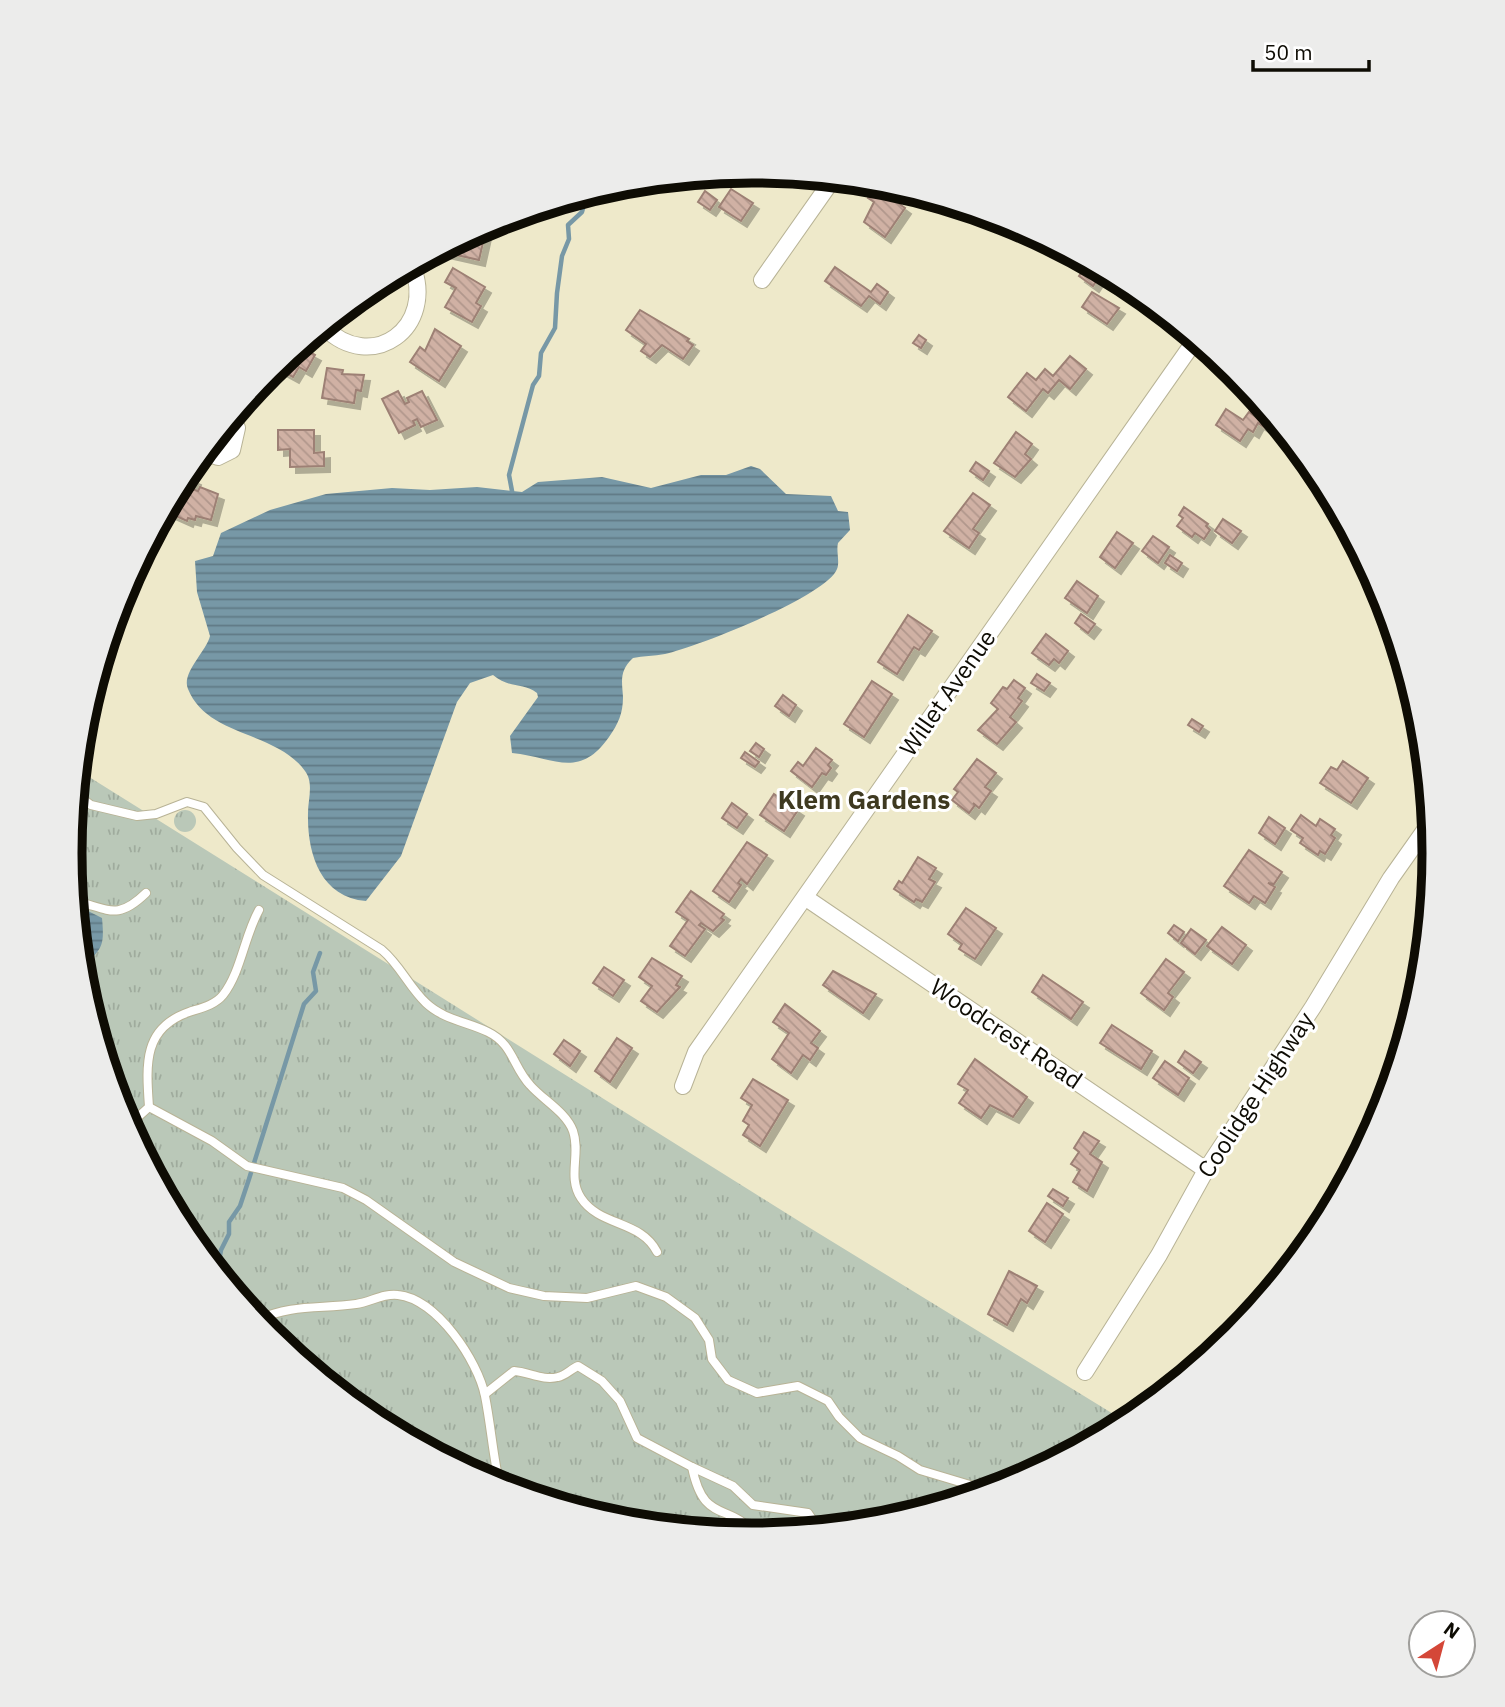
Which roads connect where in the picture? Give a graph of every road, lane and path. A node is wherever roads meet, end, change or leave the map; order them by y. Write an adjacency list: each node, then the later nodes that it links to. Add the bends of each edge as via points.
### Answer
1 (827, 188): 3 (street)
2 (415, 274): 4 (street, via 419,303 397,336 382,344 356,346)
3 (762, 281)
4 (331, 333)
5 (1190, 347): 11 (street, Willet Avenue)
6 (236, 427): 7 (street, via 232,450)
7 (213, 455)
8 (85, 800): 18 (lane, via 137,816 187,802 204,807 263,875 382,950 426,1003 508,1045 528,1084 573,1130 573,1182 582,1200 598,1215 636,1229 652,1241)
9 (1422, 834): 17 (street, Coolidge Highway)
10 (146, 892): 12 (lane, via 125,909 113,912)
11 (806, 898): 14 (street, Willet Avenue, via 696,1052); 17 (street, Woodcrest Road)
12 (85, 904)
13 (259, 910): 15 (lane, via 220,999 172,1018 154,1037 148,1063)
14 (683, 1086)
15 (149, 1107): 16 (lane); 24 (lane, via 212,1140 247,1166 343,1188 454,1262 509,1288 587,1298 636,1286 666,1297 695,1318 709,1340 712,1359 728,1380 757,1393 799,1386 828,1401 860,1438 920,1470)
16 (137, 1118)
17 (1206, 1170): 20 (street, Coolidge Highway)
18 (657, 1252)
19 (268, 1315): 21 (lane, via 400,1295 453,1329)
20 (1085, 1372)
21 (485, 1394): 22 (lane, via 513,1371 561,1377 578,1366 602,1381 620,1401 637,1438); 23 (lane)
22 (692, 1466): 25 (lane, via 733,1486 753,1505 808,1513); 26 (lane, via 696,1488 705,1503)
23 (497, 1473)
24 (973, 1486)
25 (813, 1520)
26 (745, 1524)

